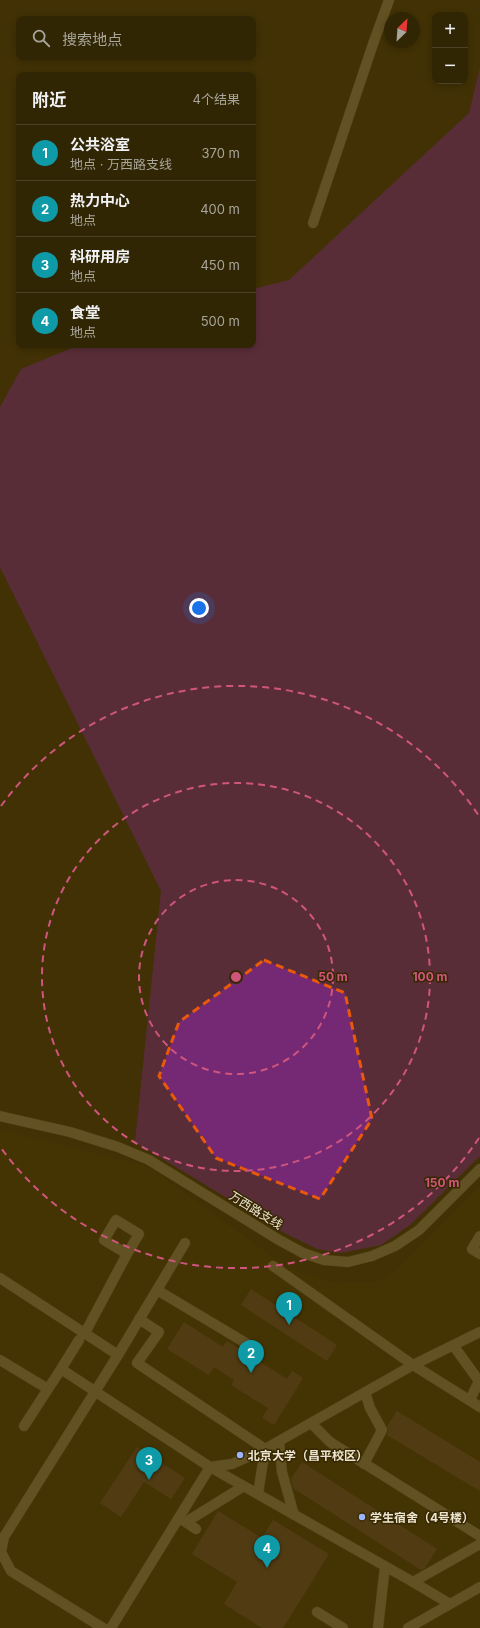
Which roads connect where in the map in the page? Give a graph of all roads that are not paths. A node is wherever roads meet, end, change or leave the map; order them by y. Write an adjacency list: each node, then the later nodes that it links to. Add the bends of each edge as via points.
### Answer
1 (390, 0): 2 (street)
2 (313, 223)
3 (0, 1116): 4 (street, 万西路支线, via 70,1132 149,1160 279,1240 302,1253 324,1260 348,1262 372,1256 395,1246 419,1230)
4 (480, 1169)
5 (480, 1236): 8 (street, via 472,1249)
6 (185, 1243): 11 (street)
7 (127, 1254): 14 (street)
8 (480, 1254)
9 (273, 1266): 19 (street)
10 (0, 1278): 14 (street)
11 (156, 1290): 12 (street); 16 (street)
12 (139, 1319): 17 (street); 29 (street, via 158,1332 137,1363)
13 (480, 1332): 15 (street)
14 (82, 1337): 17 (street); 20 (street)
15 (453, 1345): 19 (street); 24 (street, via 479,1381)
16 (254, 1348)
17 (118, 1355): 22 (street)
18 (0, 1360): 21 (street)
19 (413, 1365): 23 (street); 24 (street)
20 (61, 1369): 21 (street); 22 (street)
21 (48, 1389): 27 (street)
22 (95, 1391): 31 (street); 44 (street, via 4,1537 1,1552 11,1571)
23 (365, 1392): 26 (street); 30 (street, via 382,1430)
24 (470, 1400): 25 (street)
25 (480, 1407)
26 (311, 1423): 28 (street); 30 (street, via 330,1442)
27 (24, 1426)
28 (279, 1441): 29 (street); 34 (street, via 282,1472)
29 (265, 1449): 31 (street, via 232,1464); 33 (street)
30 (364, 1464): 37 (street)
31 (210, 1467): 32 (street); 35 (street)
32 (244, 1486): 33 (street); 35 (street)
33 (258, 1494): 34 (street)
34 (294, 1515): 39 (street)
35 (183, 1520): 36 (street); 45 (street)
36 (196, 1529)
37 (480, 1536)
38 (480, 1544): 40 (street)
39 (384, 1566): 40 (street); 47 (street)
40 (413, 1582): 42 (street)
41 (480, 1587): 42 (street)
42 (450, 1604): 48 (street)
43 (317, 1612): 46 (street)
44 (103, 1628)
45 (111, 1628)
46 (343, 1628)
47 (378, 1628)
48 (408, 1628)

